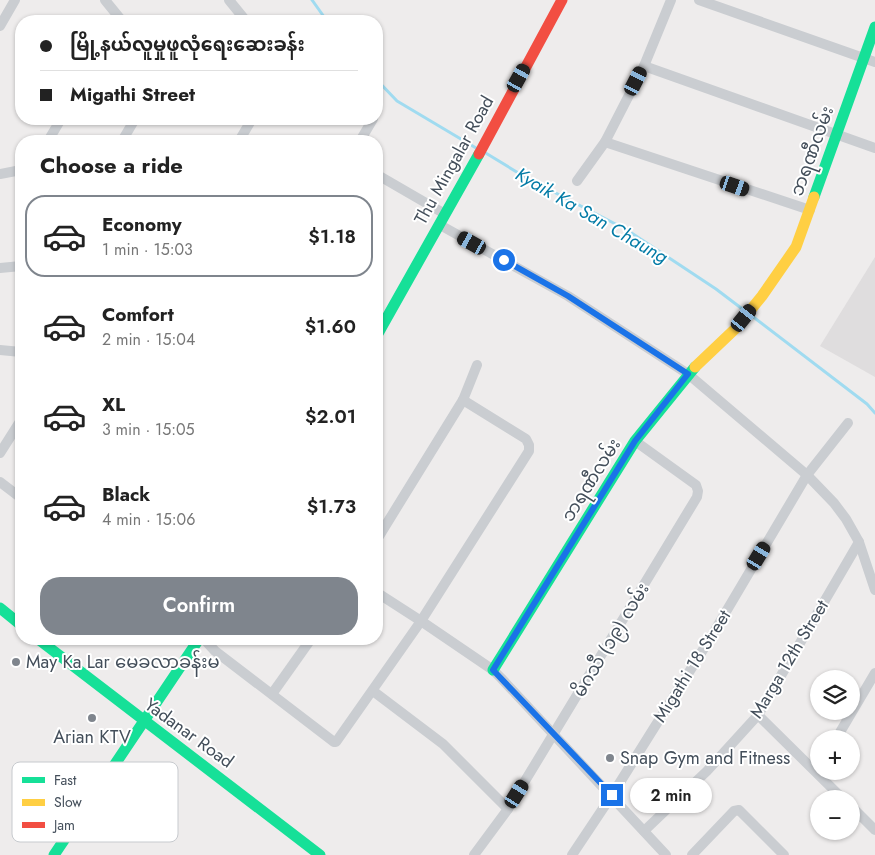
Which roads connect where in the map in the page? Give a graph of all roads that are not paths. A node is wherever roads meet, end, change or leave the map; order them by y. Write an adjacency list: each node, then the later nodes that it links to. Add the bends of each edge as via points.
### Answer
1 (15, 0): 9 (street)
2 (105, 0): 7 (street)
3 (229, 0): 8 (street)
4 (562, 0): 21 (main road, Thu Mingalar Road)
5 (671, 0): 12 (street)
6 (699, 0): 11 (street)
7 (116, 15)
8 (241, 15)
9 (0, 26)
10 (875, 27): 11 (main road, ဘရဏီလမ်း)
11 (870, 60): 13 (main road, ဘရဏီလမ်း)
12 (644, 66): 13 (street); 14 (street)
13 (837, 135): 15 (street); 20 (main road, ဘရဏီလမ်း)
14 (604, 142): 19 (street); 20 (street)
15 (875, 148)
16 (15, 171): 17 (street)
17 (0, 174)
18 (383, 178): 21 (street)
19 (577, 181)
20 (810, 210): 29 (main road, ဘရဏီလမ်း, via 796,247 762,296 735,329)
21 (445, 214): 22 (main road, Thu Mingalar Road)
22 (440, 225): 25 (main road, Thu Mingalar Road); 29 (street, via 568,296)
23 (15, 267): 24 (street)
24 (0, 268)
25 (383, 325)
26 (0, 350): 27 (street)
27 (15, 351)
28 (477, 365): 30 (street)
29 (688, 374): 33 (main road, ဘရဏီလမ်း); 35 (street)
30 (463, 400): 38 (street); 45 (street, via 526,439 529,451)
31 (848, 423): 35 (street, Migathi 18 Street)
32 (15, 429): 34 (street)
33 (635, 441): 50 (main road, ဘရဏီလမ်း); 57 (street, မိဂသီ (၁၉) လမ်း, via 696,485 697,497)
34 (0, 453)
35 (807, 474): 39 (street, via 834,503); 62 (street, Migathi 18 Street, via 711,637)
36 (0, 482): 37 (street)
37 (15, 493)
38 (383, 530)
39 (859, 542): 40 (street); 54 (street, Marga 12th Street)
40 (870, 560): 41 (street)
41 (875, 590)
42 (383, 597): 45 (street)
43 (0, 608): 44 (main road)
44 (15, 620)
45 (421, 621): 50 (street); 52 (street)
46 (46, 645): 55 (main road, Yadanar Road)
47 (195, 645): 55 (main road)
48 (210, 645): 53 (street)
49 (306, 645): 53 (street)
50 (493, 670): 57 (street)
51 (875, 674): 56 (street)
52 (373, 690): 53 (street, via 336,742); 63 (street, via 452,752)
53 (272, 694)
54 (758, 715): 59 (street); 66 (street, Marga 12th Street, via 707,771)
55 (143, 721): 58 (main road); 70 (main road, Yadanar Road)
56 (841, 730)
57 (554, 734): 62 (street); 63 (street, မိဂသီ (၁၉) လမ်း)
58 (116, 762)
59 (810, 763)
60 (827, 780): 61 (street)
61 (836, 790)
62 (612, 795): 66 (street); 71 (street, Migathi 18 Street)
63 (508, 809): 68 (street, မိဂသီ (၁၉) လမ်း)
64 (860, 815): 65 (street)
65 (875, 830)
66 (644, 832): 72 (street)
67 (63, 842): 69 (main road)
68 (476, 854)
69 (54, 855)
70 (320, 855)
71 (572, 855)
72 (666, 855)
73 (692, 855): 74 (street, via 734,811 739,810)
74 (784, 855)

